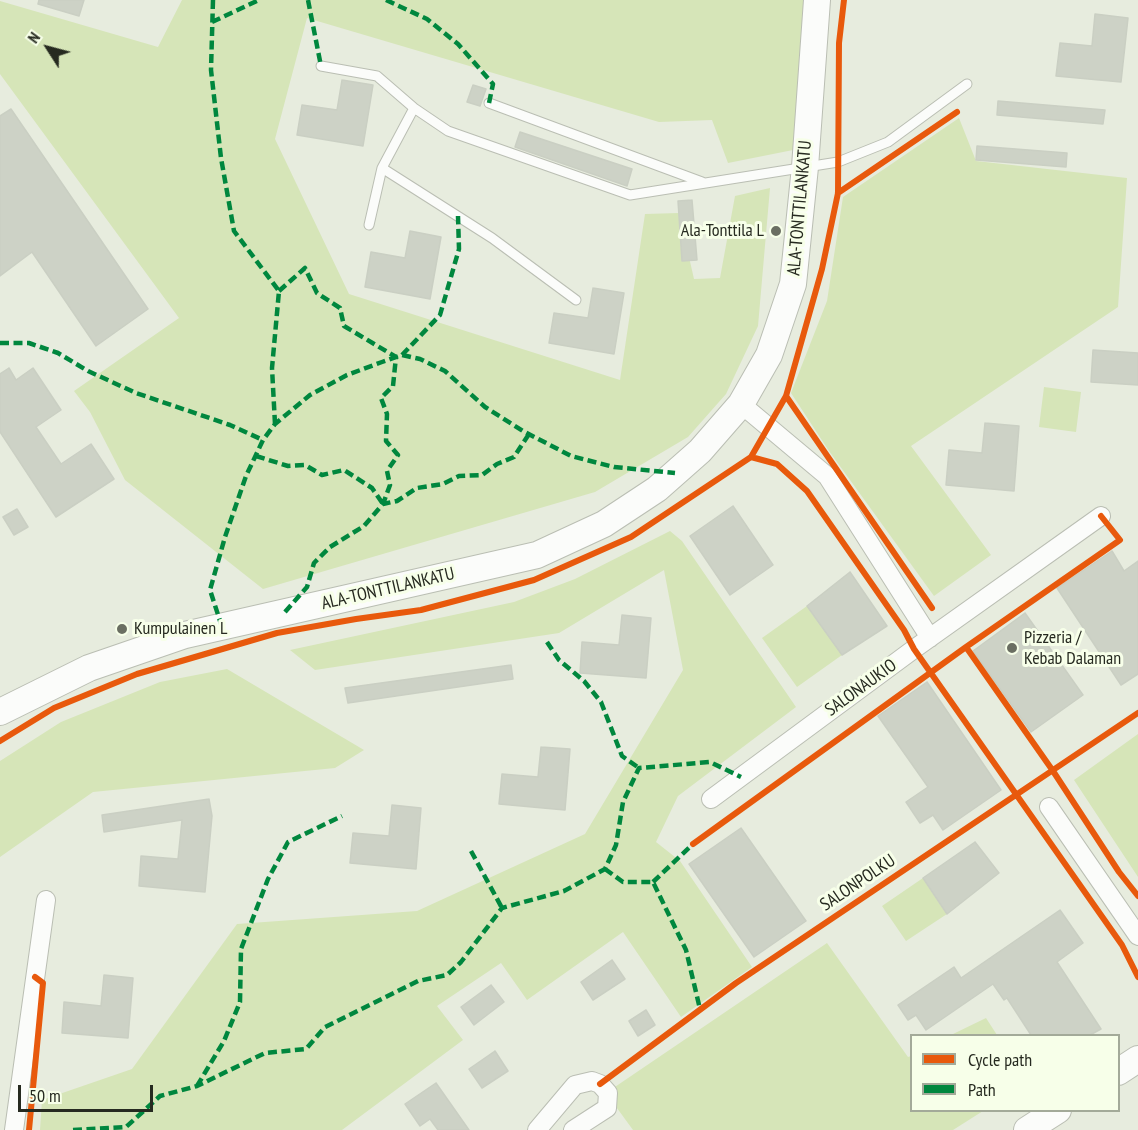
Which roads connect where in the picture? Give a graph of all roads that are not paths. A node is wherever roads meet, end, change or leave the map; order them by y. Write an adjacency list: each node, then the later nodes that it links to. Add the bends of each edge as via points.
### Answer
1 (817, 0): 6 (street, ALA-TONTTILANKATU)
2 (321, 66): 5 (lane, via 377,76)
3 (967, 84): 6 (lane, via 888,142 838,162)
4 (489, 103): 8 (lane)
5 (414, 108): 7 (lane); 8 (lane, via 448,130 630,195)
6 (805, 167): 8 (lane); 11 (street, ALA-TONTTILANKATU, via 793,284 769,355)
7 (382, 168): 9 (lane); 10 (lane, via 492,238)
8 (704, 182)
9 (369, 225)
10 (576, 300)
11 (741, 404): 13 (street, via 827,476); 14 (street, ALA-TONTTILANKATU, via 700,451 657,489 604,524 537,555 185,635 89,668)
12 (1101, 516): 13 (street, SALONAUKIO)
13 (930, 638): 15 (street, SALONAUKIO)
14 (0, 712)
15 (711, 799)
16 (1049, 807): 18 (street)
17 (46, 900): 22 (street)
18 (1138, 936)
19 (1138, 1059): 20 (street)
20 (1120, 1071)
21 (1055, 1112): 25 (street)
22 (14, 1130)
23 (537, 1130): 24 (street, via 575,1085 592,1081 600,1084 608,1093 607,1108)
24 (573, 1130)
25 (1027, 1130)

